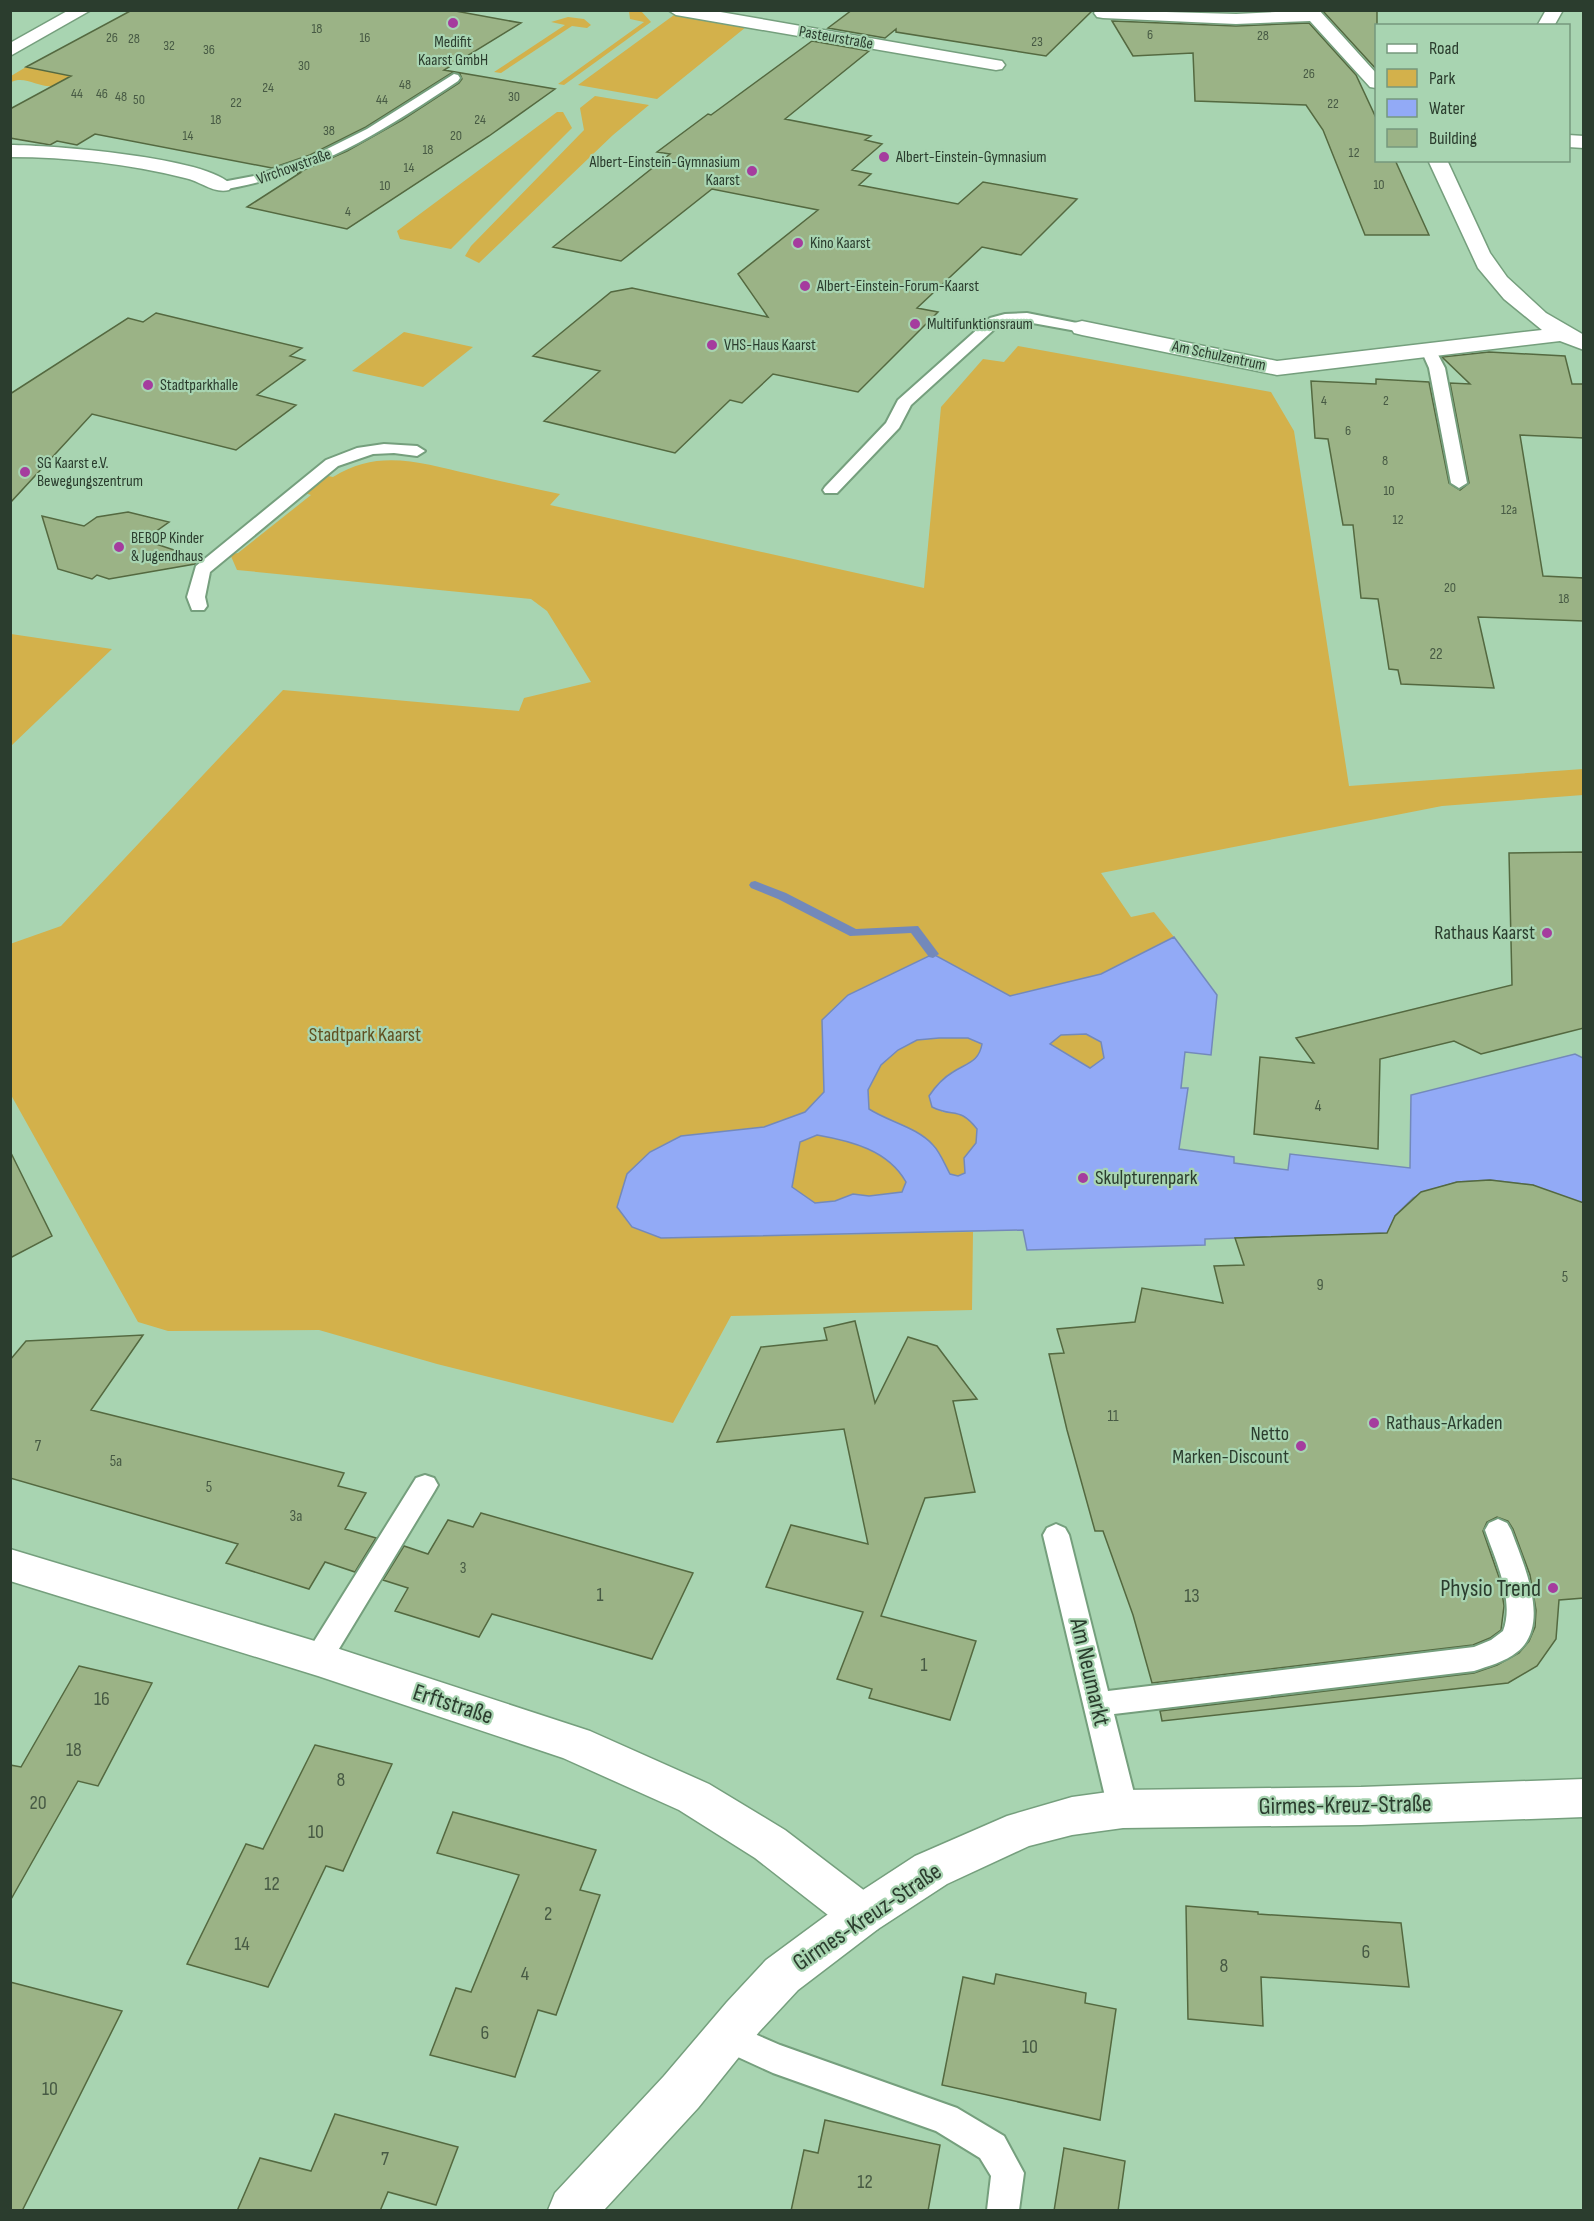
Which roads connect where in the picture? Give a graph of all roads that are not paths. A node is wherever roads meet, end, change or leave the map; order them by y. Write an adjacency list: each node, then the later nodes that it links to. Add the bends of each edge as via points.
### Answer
1 (83, 10): 7 (street)
2 (676, 10): 8 (street, Pasteurstraße)
3 (1555, 10): 6 (street)
4 (1103, 13): 5 (street, via 1236,20)
5 (1311, 13): 10 (street)
6 (1546, 24)
7 (10, 51)
8 (996, 65)
9 (454, 78): 13 (lane, Virchowstraße, via 344,148 265,179)
10 (1375, 81)
11 (10, 151): 13 (street, Virchowstraße, via 96,155 192,174)
12 (1438, 162): 15 (street, via 1480,254 1495,276)
13 (222, 186)
14 (1082, 328): 17 (street, Am Schulzentrum, via 1277,368); 20 (lane, via 1024,318 995,321 904,403 893,425)
15 (1562, 334): 16 (street); 17 (street, Am Schulzentrum)
16 (1584, 344)
17 (1429, 350): 19 (lane, via 1437,368)
18 (417, 451): 21 (lane, via 370,449 332,463 202,570)
19 (1459, 483)
20 (831, 490)
21 (198, 606)
22 (425, 1485): 26 (lane)
23 (1498, 1530): 27 (lane, via 1519,1597 1520,1618 1514,1637 1497,1651 1474,1659)
24 (1056, 1535): 27 (lane, Am Neumarkt)
25 (10, 1565): 26 (street, Erftstraße)
26 (318, 1659): 30 (street, Erftstraße, via 575,1744 694,1797 770,1844)
27 (1097, 1704): 29 (lane, Am Neumarkt)
28 (1584, 1798): 29 (street, Girmes-Kreuz-Straße)
29 (1123, 1809): 30 (street, Girmes-Kreuz-Straße, via 1072,1816 1022,1829 931,1870)
30 (862, 1915): 31 (street, Girmes-Kreuz-Straße, via 782,1975)
31 (727, 2037): 32 (street, Girmes-Kreuz-Straße); 33 (lane, via 773,2058 946,2119 992,2147 1008,2173)
32 (572, 2211)
33 (1003, 2211)

